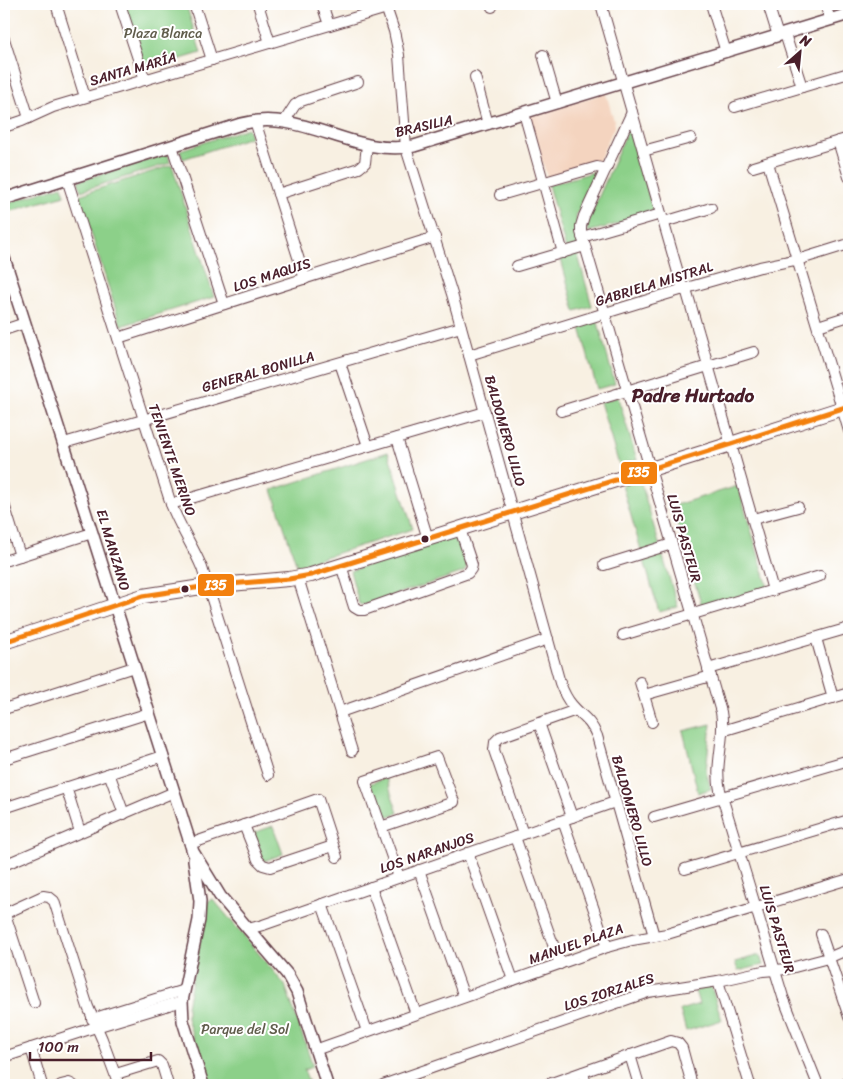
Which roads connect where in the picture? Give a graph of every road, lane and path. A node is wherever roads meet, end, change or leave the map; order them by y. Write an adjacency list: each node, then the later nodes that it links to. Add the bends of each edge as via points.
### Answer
1 (56, 4): 26 (street)
2 (120, 4): 22 (street)
3 (194, 4): 19 (street)
4 (258, 4): 16 (street)
5 (322, 4): 13 (street)
6 (602, 4): 24 (street)
7 (711, 4): 17 (street)
8 (768, 4): 14 (street)
9 (825, 4): 12 (street)
10 (386, 6): 13 (street, SANTA MARÍA); 41 (street, BALDOMERO LILLO, via 399,55)
11 (849, 14): 12 (street, BRASILIA)
12 (830, 20): 14 (street, BRASILIA)
13 (328, 25): 16 (street, SANTA MARÍA)
14 (781, 35): 17 (street, BRASILIA); 25 (street)
15 (4, 39): 31 (street)
16 (270, 43): 19 (street, SANTA MARÍA)
17 (726, 52): 24 (street, BRASILIA)
18 (542, 55): 27 (street)
19 (212, 60): 22 (street, SANTA MARÍA)
20 (849, 73): 25 (street)
21 (475, 77): 34 (street)
22 (145, 80): 26 (street, SANTA MARÍA)
23 (358, 82): 33 (street, via 301,101)
24 (624, 83): 27 (street, BRASILIA); 29 (street)
25 (802, 87): 28 (street)
26 (85, 97): 31 (street, SANTA MARÍA)
27 (557, 103): 30 (street, BRASILIA)
28 (735, 107)
29 (632, 112): 42 (street); 45 (street, LUIS PASTEUR)
30 (524, 113): 34 (street, BRASILIA); 48 (street)
31 (29, 118): 35 (street, SANTA MARÍA)
32 (255, 121): 33 (street, BRASILIA); 40 (street, BRASILIA); 49 (street)
33 (284, 122): 39 (street, BRASILIA)
34 (488, 124): 41 (street, BRASILIA)
35 (4, 127)
36 (691, 138): 42 (street)
37 (849, 138): 38 (street)
38 (838, 142): 43 (street); 46 (street)
39 (366, 145): 41 (street, BRASILIA); 49 (street, via 365,163 359,168)
40 (172, 146): 47 (street, BRASILIA); 63 (street)
41 (406, 148): 54 (street, BALDOMERO LILLO)
42 (643, 151): 53 (street)
43 (768, 162): 44 (street); 58 (street)
44 (753, 167)
45 (606, 169): 48 (street, via 597,167); 55 (street, LUIS PASTEUR, via 582,221)
46 (849, 177)
47 (67, 179): 51 (street, BRASILIA); 70 (street, TENIENTE MERINO)
48 (544, 183): 50 (street); 57 (street)
49 (278, 194): 61 (street)
50 (500, 195)
51 (4, 199)
52 (711, 208): 53 (street)
53 (663, 218): 55 (street); 62 (street)
54 (435, 237): 61 (street, LOS MAQUIS); 68 (street, BALDOMERO LILLO)
55 (584, 242): 57 (street); 64 (street, LUIS PASTEUR)
56 (849, 244): 58 (street, GABRIELA MISTRAL)
57 (563, 252): 60 (street)
58 (797, 260): 62 (street, GABRIELA MISTRAL); 67 (street)
59 (5, 266): 66 (street, EL MANZANO)
60 (517, 266)
61 (304, 278): 63 (street, LOS MAQUIS)
62 (684, 289): 64 (street, GABRIELA MISTRAL); 74 (street)
63 (224, 304): 70 (street, LOS MAQUIS)
64 (604, 314): 72 (street, GABRIELA MISTRAL); 75 (street, LUIS PASTEUR)
65 (849, 316): 67 (street)
66 (25, 323): 69 (street); 82 (street, EL MANZANO)
67 (818, 326): 76 (street)
68 (461, 327): 72 (street, BALDOMERO LILLO); 73 (street, GENERAL BONILLA)
69 (4, 330)
70 (118, 338): 79 (street, TENIENTE MERINO)
71 (754, 352): 74 (street)
72 (469, 355): 78 (street, BALDOMERO LILLO)
73 (340, 362): 79 (street, GENERAL BONILLA); 84 (street)
74 (708, 366): 75 (street); 83 (street)
75 (627, 391): 77 (street); 85 (street, LUIS PASTEUR)
76 (846, 407): 80 (street); 83 (main road)
77 (561, 411)
78 (485, 412): 81 (street); 89 (street, BALDOMERO LILLO)
79 (144, 420): 82 (street, GENERAL BONILLA); 87 (street, TENIENTE MERINO)
80 (849, 431)
81 (397, 438): 84 (street); 93 (street)
82 (64, 443): 92 (street, EL MANZANO)
83 (731, 444): 85 (main road); 90 (street)
84 (368, 446): 87 (street)
85 (650, 469): 89 (main road); 94 (street, LUIS PASTEUR)
86 (4, 504): 95 (street)
87 (171, 504): 101 (street, TENIENTE MERINO)
88 (798, 507): 90 (street)
89 (513, 512): 91 (main road); 107 (street, BALDOMERO LILLO)
90 (753, 520): 102 (street)
91 (460, 528): 93 (main road); 97 (street, via 472,565 468,573 364,610 354,606)
92 (92, 533): 95 (street); 103 (street, EL MANZANO)
93 (428, 539): 97 (main road)
94 (672, 544): 98 (street); 104 (street, LUIS PASTEUR)
95 (20, 556): 96 (street)
96 (4, 561)
97 (341, 565): 100 (main road)
98 (604, 565)
99 (820, 576): 102 (street)
100 (298, 578): 101 (main road); 118 (street)
101 (208, 586): 103 (main road, via 143,596); 128 (street, TENIENTE MERINO)
102 (773, 590): 104 (street)
103 (115, 606): 109 (main road); 110 (street, EL MANZANO)
104 (692, 614): 106 (street); 111 (street, LUIS PASTEUR)
105 (849, 628): 108 (street)
106 (624, 635)
107 (548, 638): 117 (street, BALDOMERO LILLO, via 563,690); 118 (street)
108 (816, 638): 111 (street); 115 (street)
109 (4, 642)
110 (134, 667): 116 (street); 119 (street, EL MANZANO)
111 (709, 673): 114 (street); 122 (street, LUIS PASTEUR, via 722,716)
112 (640, 682): 114 (street)
113 (849, 693): 115 (street)
114 (644, 695): 120 (street)
115 (833, 698): 122 (street)
116 (4, 709)
117 (576, 710): 121 (street); 132 (street, BALDOMERO LILLO, via 594,731)
118 (340, 712): 123 (street)
119 (149, 713): 124 (street, EL MANZANO); 125 (street)
120 (652, 722)
121 (539, 723): 136 (street); 141 (street, via 500,737 494,745)
122 (722, 731): 131 (street, LUIS PASTEUR, via 718,778)
123 (352, 751)
124 (163, 756): 127 (street); 130 (street, EL MANZANO)
125 (4, 759)
126 (849, 760): 131 (street)
127 (109, 774): 129 (street); 134 (street)
128 (268, 775)
129 (66, 788): 133 (street); 140 (street)
130 (174, 792): 134 (street); 143 (street, EL MANZANO)
131 (722, 797): 135 (street); 145 (street, LUIS PASTEUR)
132 (615, 802): 136 (street, LOS NARANJOS); 160 (street, BALDOMERO LILLO)
133 (4, 808)
134 (124, 814): 140 (street)
135 (654, 818)
136 (567, 819): 141 (street, LOS NARANJOS); 161 (street)
137 (849, 820): 145 (street)
138 (244, 825): 142 (street, via 258,860 270,867); 142 (street, via 318,799); 143 (street)
139 (381, 827): 139 (street, via 365,781 437,757 454,802); 150 (street)
140 (80, 832): 147 (street)
141 (519, 836): 144 (street, LOS NARANJOS); 164 (street)
142 (333, 846): 146 (street)
143 (192, 848): 153 (street, EL MANZANO); 154 (street, EL MANZANO)
144 (468, 853): 149 (street, LOS NARANJOS); 166 (street)
145 (739, 853): 148 (street); 156 (street, LUIS PASTEUR)
146 (337, 857)
147 (4, 865)
148 (685, 869)
149 (419, 870): 150 (street, LOS NARANJOS); 169 (street)
150 (399, 877): 152 (street, LOS NARANJOS)
151 (849, 880): 156 (street, MANUEL PLAZA)
152 (371, 887): 155 (street, LOS NARANJOS); 171 (street)
153 (215, 890): 154 (street); 158 (street, EL MANZANO)
154 (200, 897): 168 (street, EL MANZANO, via 199,920)
155 (322, 904): 158 (street, LOS NARANJOS); 174 (street)
156 (756, 907): 160 (street, MANUEL PLAZA); 165 (street, LUIS PASTEUR)
157 (4, 914): 170 (street); 173 (street, via 44,896 54,901)
158 (248, 929): 176 (street, EL MANZANO, via 292,982)
159 (821, 934): 163 (street)
160 (654, 936): 161 (street, MANUEL PLAZA)
161 (607, 947): 164 (street, MANUEL PLAZA)
162 (849, 949): 163 (street, LOS ZORZALES)
163 (828, 958): 165 (street, LOS ZORZALES); 172 (street)
164 (560, 964): 166 (street, MANUEL PLAZA)
165 (775, 970): 167 (street, LOS ZORZALES); 195 (street, LUIS PASTEUR)
166 (513, 980): 169 (street, MANUEL PLAZA)
167 (718, 980): 189 (street, LOS ZORZALES, via 641,994); 194 (street)
168 (183, 996): 173 (street); 187 (street, EL MANZANO, via 182,1020)
169 (464, 997): 171 (street, MANUEL PLAZA)
170 (34, 1003)
171 (416, 1014): 174 (street, MANUEL PLAZA)
172 (849, 1017)
173 (94, 1023): 175 (street); 180 (street)
174 (367, 1031): 176 (street, MANUEL PLAZA)
175 (31, 1048): 178 (street); 182 (street)
176 (315, 1050): 188 (street, EL MANZANO)
177 (630, 1055): 179 (street); 192 (street); 193 (street, via 676,1042 682,1048)
178 (4, 1057)
179 (583, 1072): 190 (street); 191 (street)
180 (116, 1074): 185 (street); 186 (street, via 158,1061)
181 (849, 1084): 196 (street)
182 (42, 1085)
183 (61, 1085): 184 (street)
184 (73, 1085)
185 (119, 1085)
186 (168, 1085)
187 (203, 1085)
188 (327, 1085)
189 (383, 1085)
190 (546, 1085)
191 (586, 1085)
192 (639, 1085)
193 (692, 1085)
194 (750, 1085)
195 (818, 1085)
196 (845, 1085)

